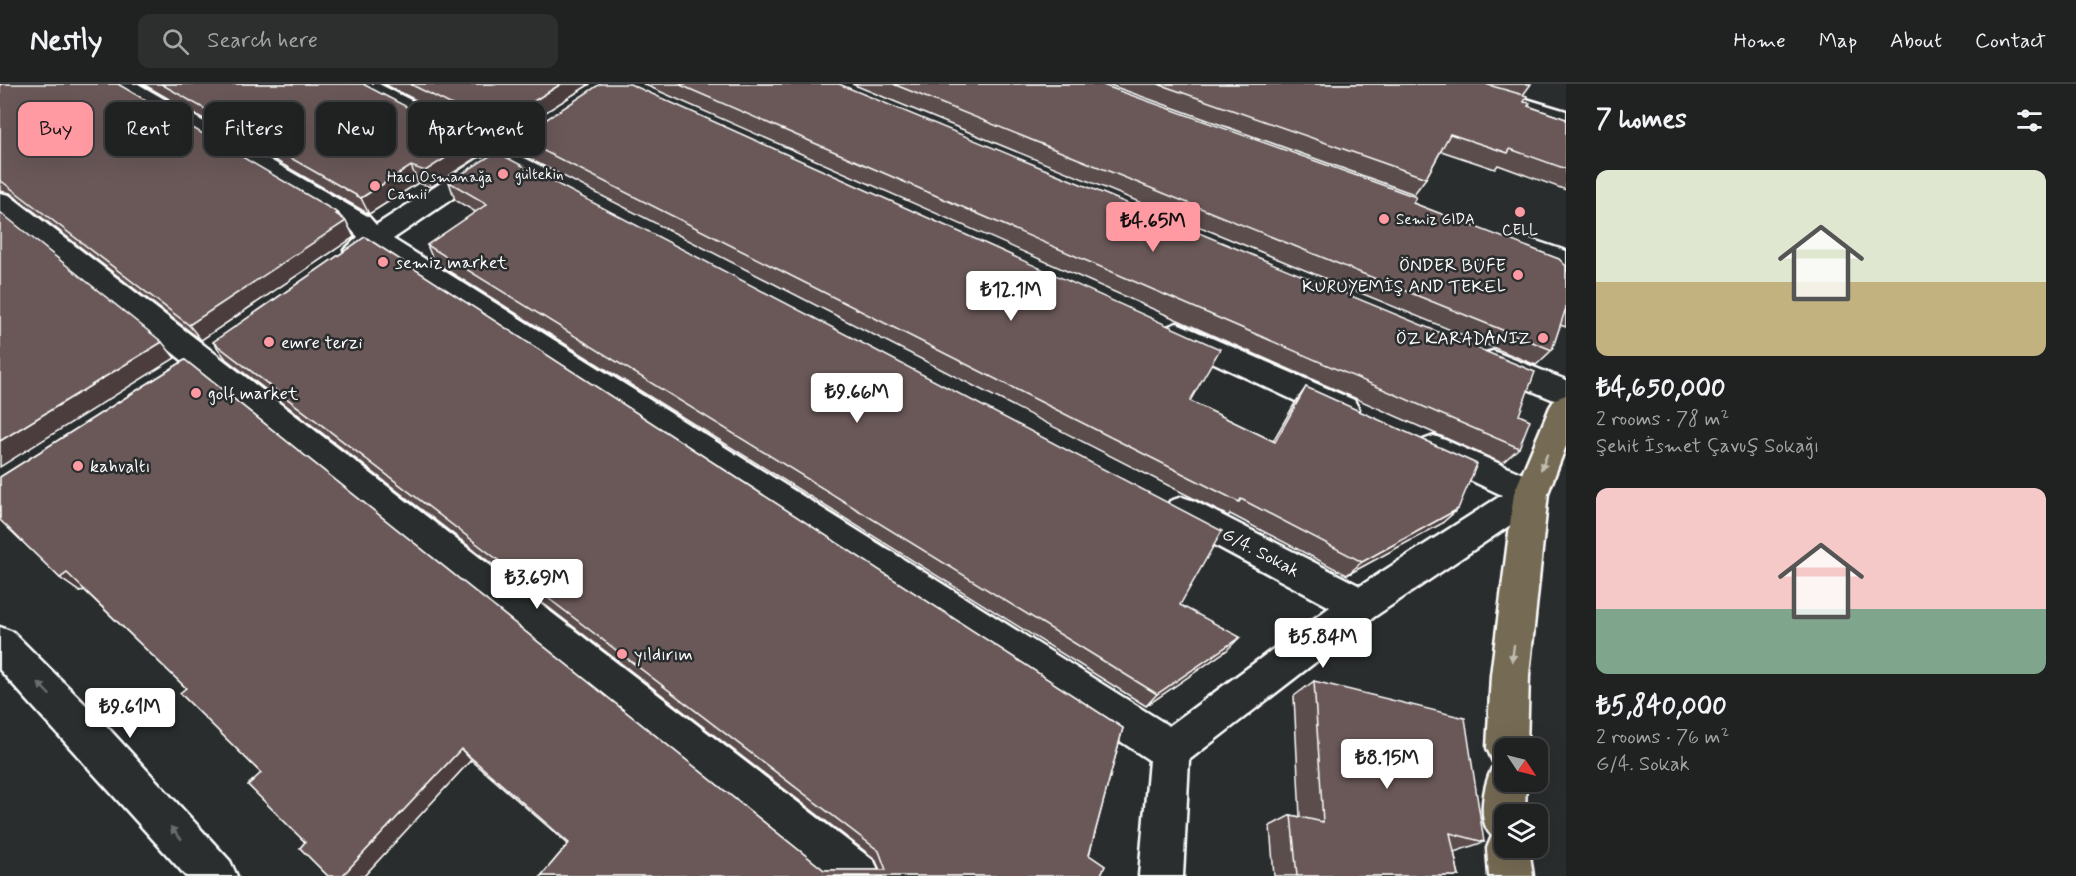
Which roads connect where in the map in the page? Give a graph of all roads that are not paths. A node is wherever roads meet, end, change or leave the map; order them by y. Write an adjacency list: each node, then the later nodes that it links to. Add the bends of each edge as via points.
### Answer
1 (122, 84): 11 (street, via 360,223)
2 (362, 84): 4 (street)
3 (1453, 84): 5 (street)
4 (408, 108)
5 (1566, 119)
6 (498, 156): 11 (street)
7 (502, 156): 8 (street)
8 (564, 188)
9 (0, 201): 28 (street)
10 (1500, 237): 12 (street)
11 (374, 239): 13 (street); 25 (street)
12 (1566, 261)
13 (335, 265)
14 (1151, 322): 18 (street)
15 (1467, 351): 16 (street)
16 (1566, 393)
17 (1566, 407): 20 (main road, one-way to 20)
18 (1368, 420)
19 (1412, 439): 20 (street)
20 (1531, 493): 22 (street); 24 (main road, one-way to 24, via 1510,675)
21 (1159, 499): 22 (street, G/4. Sokak)
22 (1361, 605): 25 (street)
23 (0, 644): 27 (street, one-way to 23)
24 (1507, 738)
25 (1170, 750): 29 (street)
26 (1509, 858): 30 (main road)
27 (215, 876)
28 (859, 876)
29 (1161, 876)
30 (1511, 876)

